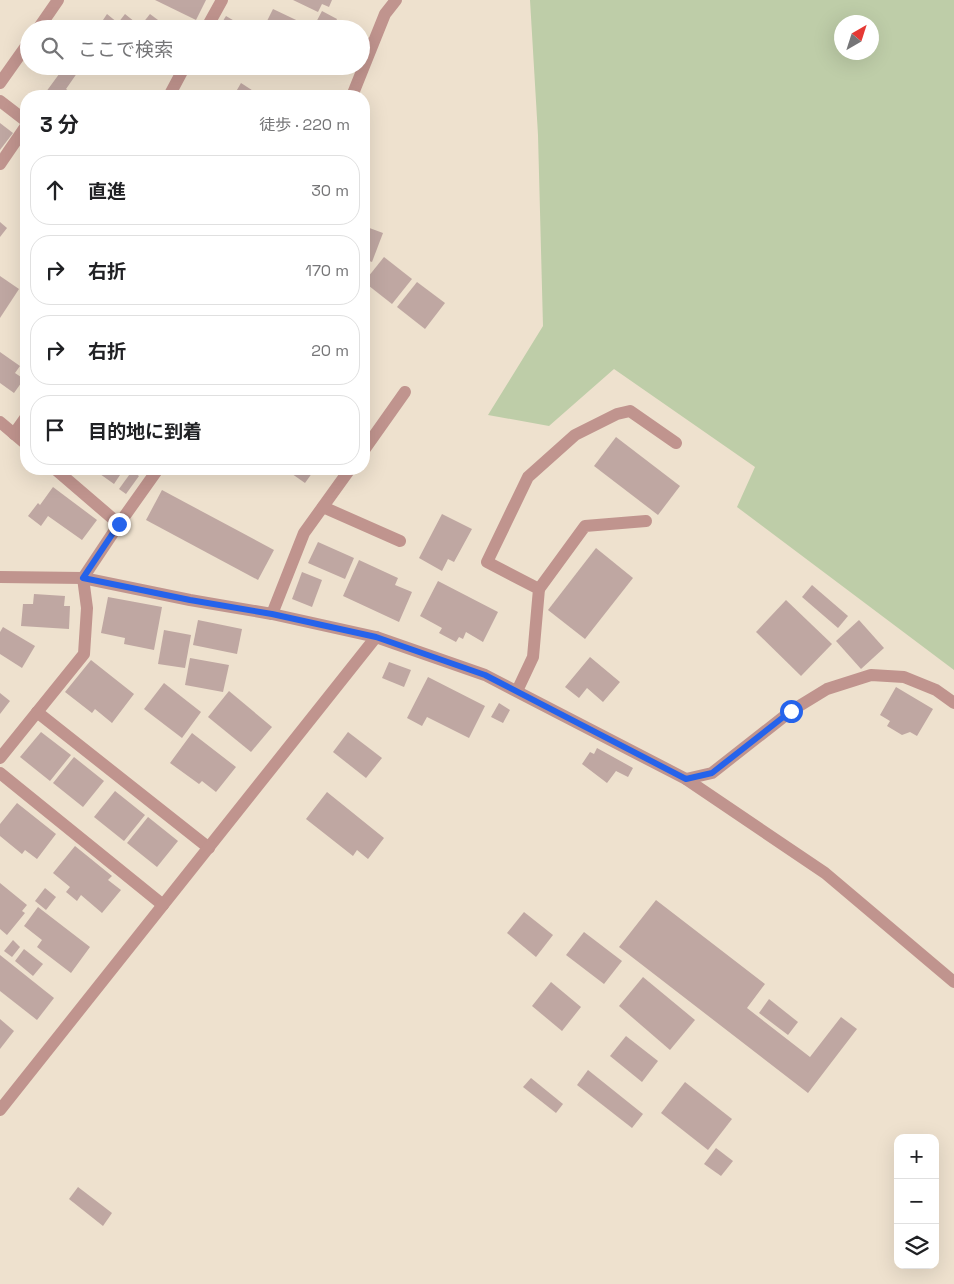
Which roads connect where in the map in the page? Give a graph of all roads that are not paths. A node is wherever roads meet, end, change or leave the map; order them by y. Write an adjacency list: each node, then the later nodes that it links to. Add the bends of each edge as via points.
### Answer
1 (58, 0): 4 (street)
2 (222, 0): 5 (street)
3 (396, 0): 6 (street, via 385,14)
4 (44, 20)
5 (211, 20)
6 (370, 51)
7 (20, 55): 10 (street)
8 (180, 75): 11 (street)
9 (360, 75): 12 (street)
10 (0, 84)
11 (172, 90)
12 (354, 90)
13 (0, 101): 14 (street)
14 (20, 116)
15 (20, 135): 16 (street)
16 (0, 164)
17 (405, 392): 22 (street)
18 (0, 422): 20 (street)
19 (20, 426): 20 (street)
20 (14, 434): 21 (street)
21 (20, 439)
22 (370, 442)
23 (676, 443): 33 (street, via 630,411 617,414 575,436 528,477 487,562)
24 (62, 475): 29 (street)
25 (154, 475): 29 (street)
26 (346, 475): 27 (street)
27 (323, 506): 30 (street); 34 (street, via 304,533)
28 (646, 521): 33 (street, via 586,526)
29 (119, 524): 32 (street)
30 (400, 540)
31 (0, 577): 32 (street)
32 (83, 578): 34 (street); 38 (street, via 86,608 84,654)
33 (539, 589): 36 (street, via 533,657)
34 (272, 614): 35 (street)
35 (376, 637): 36 (street, via 485,675); 42 (street)
36 (517, 691): 41 (street)
37 (954, 703): 41 (street, via 936,690 904,677 871,675 827,689 791,711 712,773)
38 (37, 712): 39 (street); 42 (street)
39 (0, 758)
40 (0, 773): 43 (street)
41 (686, 779): 44 (street, via 825,873)
42 (209, 848): 43 (street)
43 (163, 905): 45 (street)
44 (954, 982)
45 (0, 1109)

